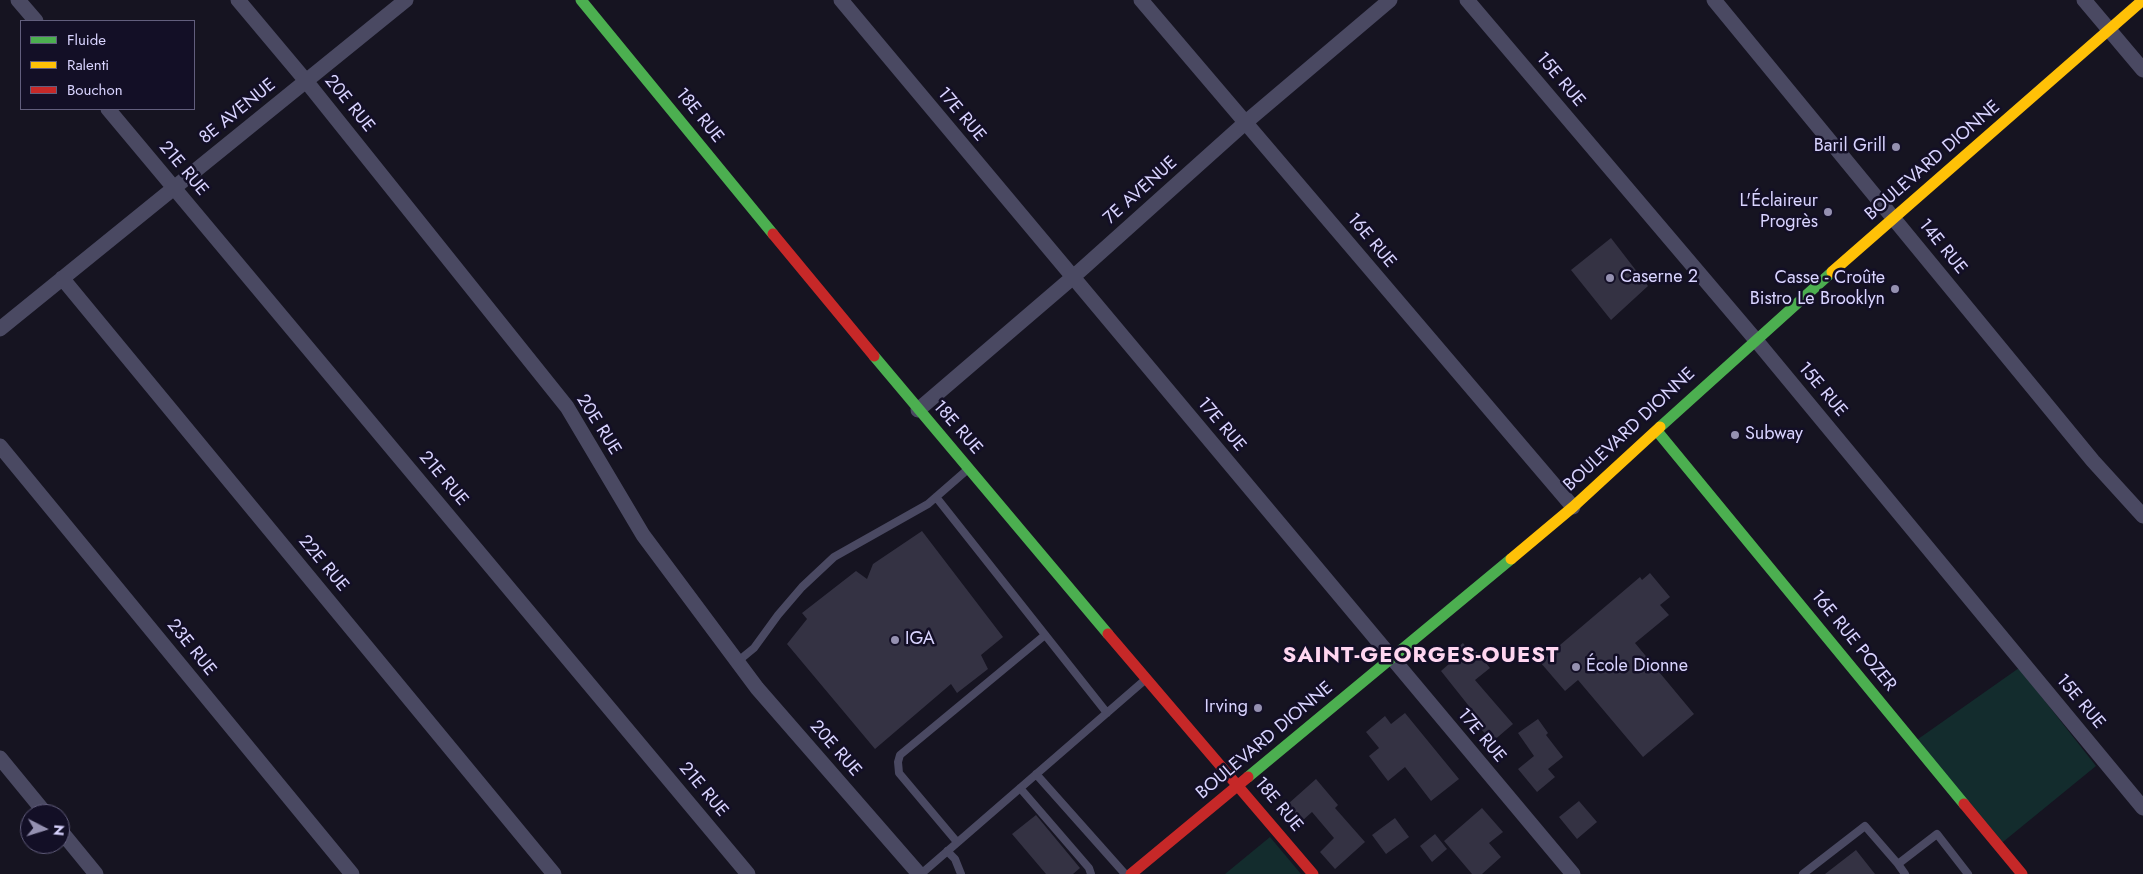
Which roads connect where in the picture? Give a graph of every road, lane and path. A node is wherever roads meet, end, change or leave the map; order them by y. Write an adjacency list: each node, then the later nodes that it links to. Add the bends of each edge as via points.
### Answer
1 (18, 0): 12 (street)
2 (238, 0): 15 (street, 20E RUE)
3 (406, 0): 15 (street, 8E AVENUE)
4 (581, 0): 24 (main road, 18E RUE)
5 (841, 0): 21 (street, 17E RUE)
6 (1141, 0): 17 (street, 16E RUE)
7 (1390, 0): 17 (street, 7E AVENUE)
8 (1467, 0): 23 (street, 15E RUE)
9 (1714, 0): 19 (street, 14E RUE)
10 (2084, 0): 13 (street)
11 (2143, 0): 13 (main road, BOULEVARD DIONNE)
12 (35, 20)
13 (2110, 30): 14 (street); 19 (main road, BOULEVARD DIONNE)
14 (2143, 70)
15 (306, 81): 18 (street, 8E AVENUE); 33 (street, 20E RUE, via 567,407 643,535)
16 (109, 110): 18 (street, 21E RUE)
17 (1246, 122): 21 (street, 7E AVENUE); 29 (street, 16E RUE)
18 (174, 188): 20 (street, 8E AVENUE); 49 (street, 21E RUE)
19 (1895, 219): 23 (main road, BOULEVARD DIONNE); 30 (street, 14E RUE)
20 (62, 278): 22 (street, 8E AVENUE); 48 (street, 22E RUE)
21 (1072, 278): 24 (street, 7E AVENUE); 32 (street, 17E RUE)
22 (0, 329)
23 (1755, 339): 25 (main road, BOULEVARD DIONNE); 41 (street, 15E RUE)
24 (918, 410): 27 (main road, 18E RUE)
25 (1656, 430): 29 (main road, BOULEVARD DIONNE); 60 (main road, 16E RUE POZER)
26 (0, 446): 47 (street, 23E RUE)
27 (968, 468): 28 (lane); 34 (main road, 18E RUE)
28 (936, 497): 31 (lane); 33 (lane, via 913,514 834,557 802,587 754,648)
29 (1573, 507): 32 (main road, BOULEVARD DIONNE)
30 (2143, 516)
31 (1045, 635): 35 (lane); 43 (lane, via 900,755 899,773)
32 (1392, 658): 38 (main road, BOULEVARD DIONNE); 56 (street, 17E RUE)
33 (737, 662): 50 (street, 20E RUE)
34 (1148, 678): 35 (lane); 38 (main road, 18E RUE)
35 (1107, 713): 37 (lane)
36 (0, 758): 40 (street)
37 (1036, 774): 39 (lane); 53 (lane)
38 (1239, 786): 54 (main road, BOULEVARD DIONNE); 55 (main road, 18E RUE)
39 (1020, 788): 43 (lane); 52 (lane)
40 (38, 804)
41 (2143, 808)
42 (70, 842): 46 (street)
43 (957, 842): 44 (lane)
44 (947, 851): 50 (lane); 51 (lane, via 955,859)
45 (1898, 864): 57 (lane, via 1865,826); 58 (lane); 59 (lane, via 1936,834)
46 (96, 874)
47 (352, 874)
48 (554, 874)
49 (748, 874)
50 (920, 874)
51 (961, 874)
52 (1091, 874)
53 (1125, 874)
54 (1131, 874)
55 (1313, 874)
56 (1573, 874)
57 (1803, 874)
58 (1905, 874)
59 (1968, 874)
60 (2022, 874)

